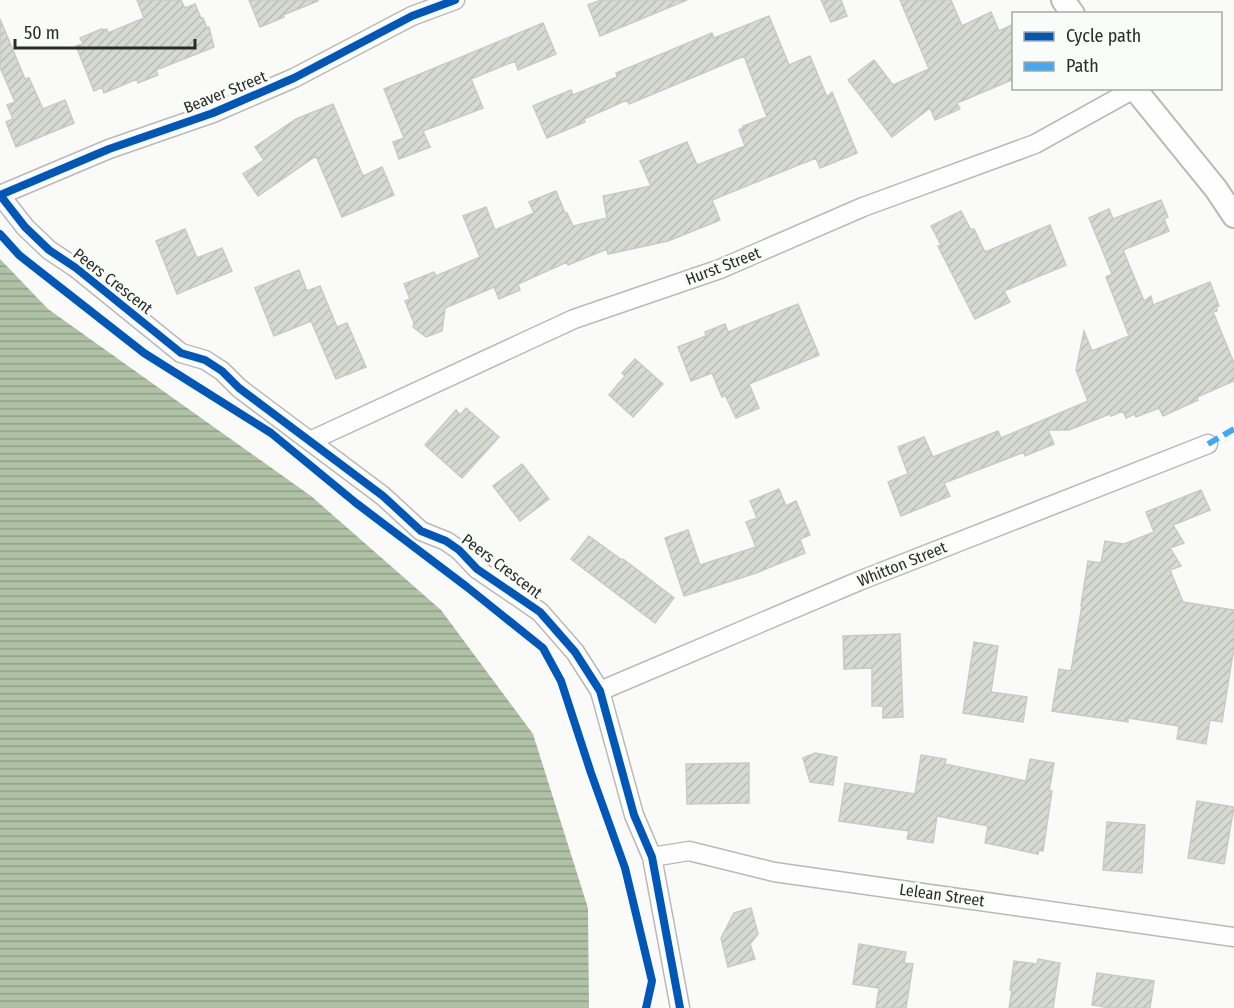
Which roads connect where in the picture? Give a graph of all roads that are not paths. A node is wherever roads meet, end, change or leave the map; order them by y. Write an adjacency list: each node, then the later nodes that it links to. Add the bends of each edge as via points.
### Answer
1 (455, 0): 6 (street, Beaver Street, via 412,16 294,78 224,109 109,149)
2 (1062, 0): 3 (street)
3 (1071, 12)
4 (1130, 90): 8 (street, Hurst Street, via 1035,144 863,207 720,269 574,319)
5 (1136, 90): 7 (street)
6 (0, 195): 8 (street, Peers Crescent, via 49,250 181,353 205,360 222,371)
7 (1234, 216)
8 (310, 441): 10 (street, Peers Crescent, via 383,496 421,531 446,541 477,569 540,612 575,652)
9 (1208, 444): 10 (street, Whitton Street, via 860,581)
10 (600, 691): 11 (street, Peers Crescent, via 634,816)
11 (652, 857): 12 (street, Lelean Street, via 689,851 774,872); 13 (street, Peers Crescent)
12 (1234, 937)
13 (680, 1008)

